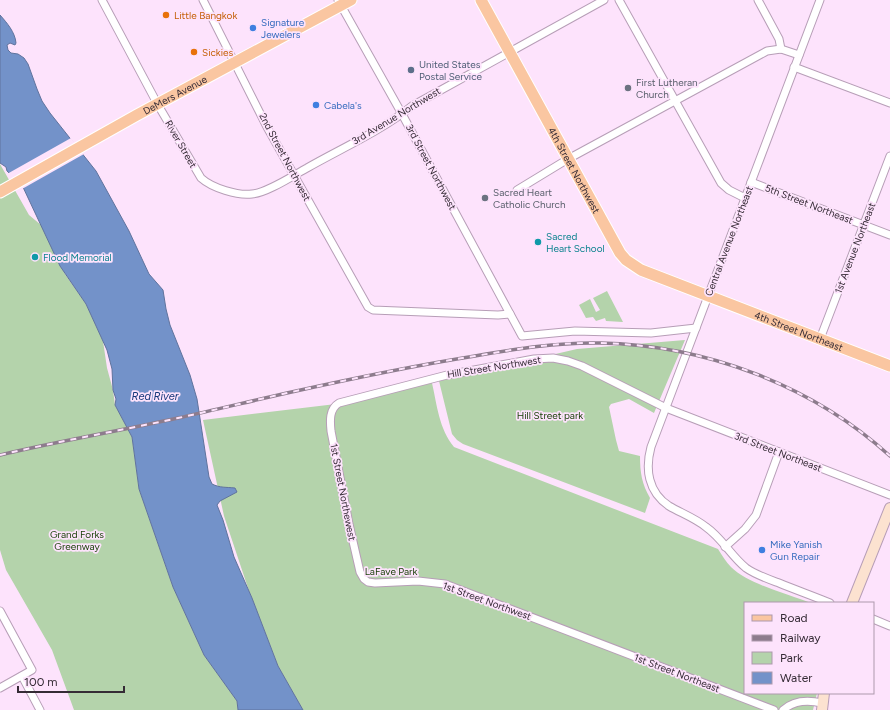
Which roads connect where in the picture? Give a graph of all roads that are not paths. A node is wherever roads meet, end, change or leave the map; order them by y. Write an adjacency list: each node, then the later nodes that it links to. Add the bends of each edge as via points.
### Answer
1 (102, 0): 17 (street, River Street)
2 (203, 0): 13 (street, 2nd Street Northwest)
3 (351, 0): 9 (main road, DeMers Avenue)
4 (480, 0): 11 (main road, 4th Street Northwest)
5 (604, 0): 11 (street, 3rd Avenue Northwest)
6 (619, 0): 15 (street)
7 (758, 0): 10 (street, via 779,39)
8 (820, 0): 12 (street, Central Avenue Northeast)
9 (339, 3): 13 (main road, DeMers Avenue); 18 (street, 3rd Street Northwest)
10 (781, 49): 12 (street); 15 (street, via 760,54)
11 (509, 52): 18 (street, 3rd Avenue Northwest); 20 (main road, 4th Street Northwest)
12 (799, 55): 14 (street, Central Avenue Northeast)
13 (236, 63): 17 (main road, DeMers Avenue); 21 (street, 2nd Street Northwest)
14 (794, 67): 16 (street); 22 (street, Central Avenue Northeast)
15 (675, 100): 20 (street); 25 (street, via 721,183)
16 (890, 103)
17 (158, 105): 21 (street, River Street, via 197,172 212,186 252,194 262,192); 24 (main road, DeMers Avenue)
18 (402, 114): 21 (street, 3rd Avenue Northwest); 29 (street, 3rd Street Northwest)
19 (890, 156): 26 (street, 1st Avenue Northeast)
20 (568, 159): 23 (street); 28 (main road, 4th Street Northwest, via 626,260 640,270)
21 (294, 175): 29 (street, 2nd Street Northwest, via 368,307 373,310)
22 (751, 182): 25 (street, Central Avenue Northeast); 26 (street, 5th Street Northeast)
23 (518, 190)
24 (0, 192)
25 (745, 198): 28 (street, Central Avenue Northeast)
26 (864, 225): 27 (street, 5th Street Northeast); 31 (street, 1st Avenue Northeast)
27 (890, 235)
28 (708, 296): 30 (street, Central Avenue Northeast); 31 (main road, 4th Street Northeast)
29 (510, 314): 30 (street, 3rd Street Northwest, via 522,336 575,331 651,333)
30 (696, 328): 34 (street, Central Avenue Northeast)
31 (820, 339): 32 (main road, 4th Street Northeast)
32 (890, 366)
33 (339, 402): 34 (street, Hill Street Northwest, via 447,374 553,358 582,366); 39 (street, 1st Street Northewest, via 331,414 331,431 358,565)
34 (666, 408): 35 (street, 3rd Street Northeast); 38 (street, Central Avenue Northeast, via 649,457 648,473 651,483 662,500 703,524)
35 (779, 452): 36 (street, 3rd Street Northeast); 38 (street, via 756,515)
36 (890, 495)
37 (890, 508): 41 (street)
38 (725, 547): 40 (street, via 752,572)
39 (368, 582): 45 (street, 1st Street Northwest, via 445,584)
40 (827, 602)
41 (852, 602)
42 (0, 611): 46 (street, via 32,670)
43 (874, 619): 44 (street)
44 (890, 626)
45 (579, 636): 50 (street, 1st Street Northeast)
46 (22, 676): 47 (street); 49 (street)
47 (0, 688)
48 (823, 702): 51 (street, via 799,702)
49 (40, 710)
50 (774, 710)
51 (783, 710)

